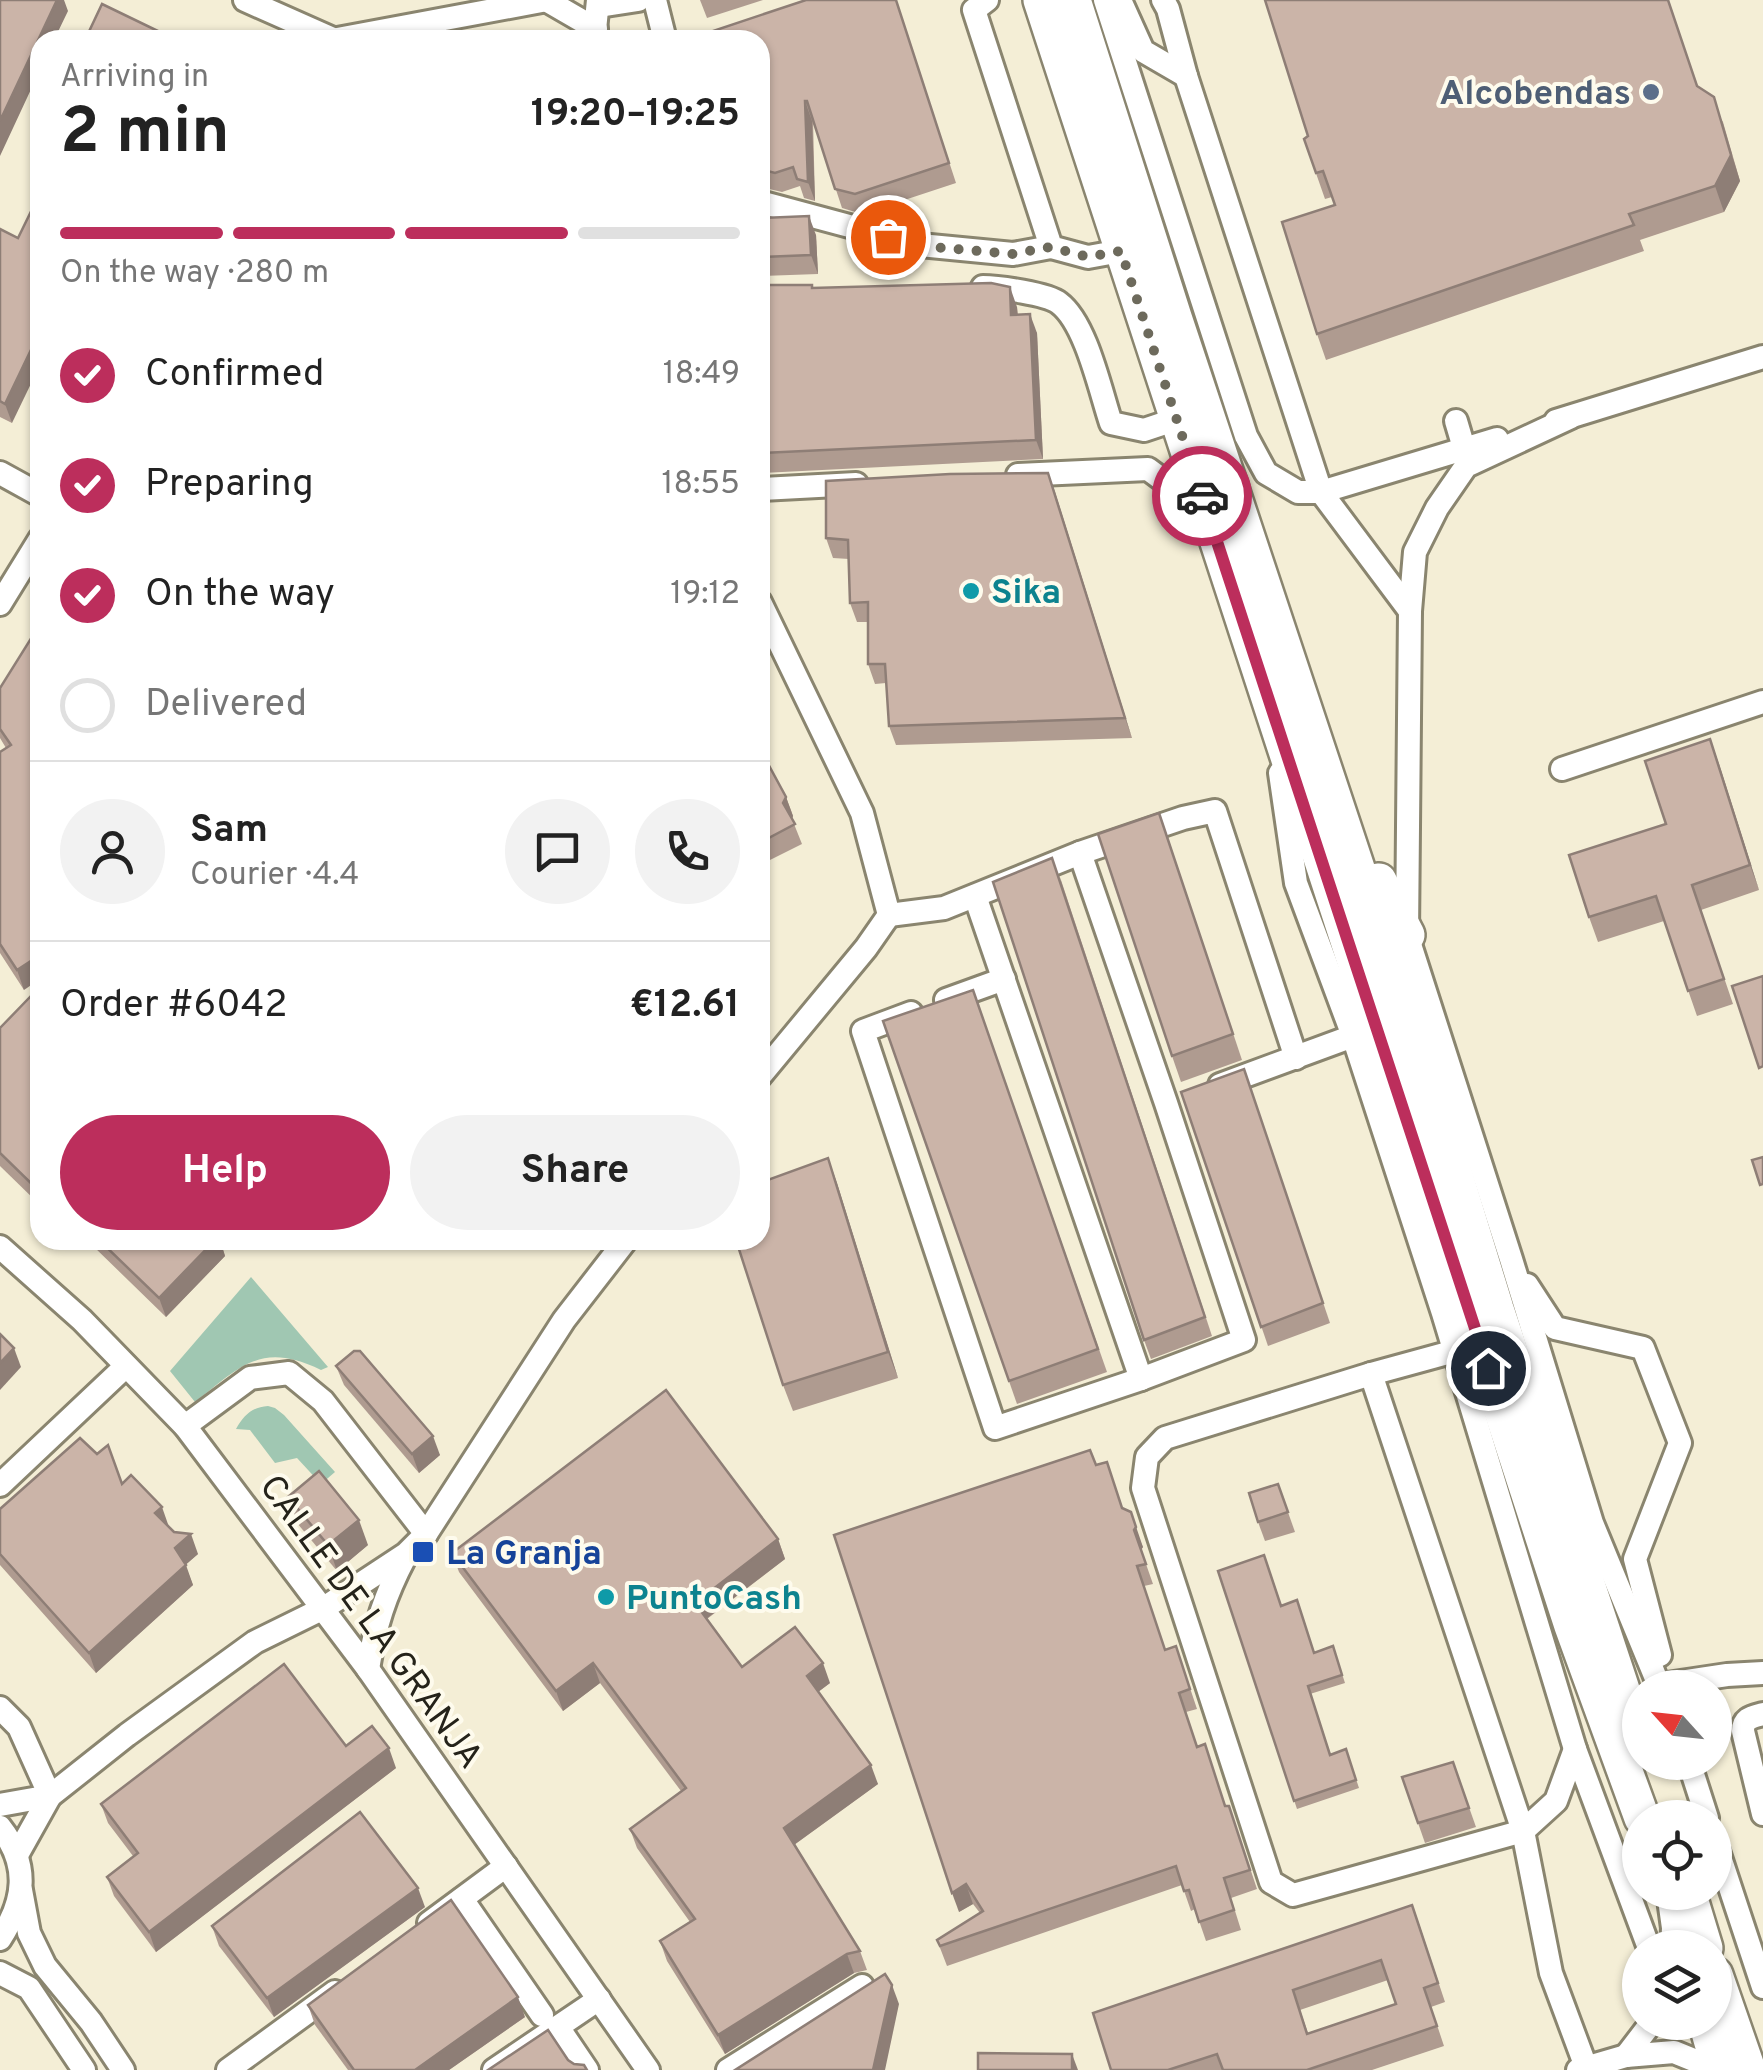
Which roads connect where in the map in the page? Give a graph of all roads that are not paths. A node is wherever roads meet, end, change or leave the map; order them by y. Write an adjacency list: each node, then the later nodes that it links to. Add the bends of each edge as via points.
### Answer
1 (246, 0): 12 (street)
2 (546, 0): 11 (street); 13 (street)
3 (638, 0): 11 (street)
4 (655, 0): 14 (street)
5 (987, 0): 18 (street, via 974,10)
6 (1041, 0): 19 (highway)
7 (1073, 0): 40 (highway)
8 (1104, 0): 31 (street, via 1246,436 1266,473 1298,492)
9 (1120, 0): 15 (street)
10 (1159, 0): 15 (street, via 1160,38); 16 (street, via 1168,9)
11 (597, 19)
12 (310, 30)
13 (386, 30)
14 (662, 30)
15 (1143, 51): 16 (street)
16 (1186, 76): 31 (street)
17 (770, 205): 18 (street, via 920,246 1013,254)
18 (1050, 247): 19 (street, via 1088,257)
19 (1121, 251): 23 (highway)
20 (963, 287): 23 (street, via 1000,287 1058,301 1080,329 1111,423 1144,430)
21 (1763, 356): 22 (street)
22 (1571, 417): 25 (street); 35 (street, via 1466,466 1415,552)
23 (1176, 419): 32 (highway)
24 (1456, 421): 25 (street)
25 (1464, 448): 31 (street)
26 (0, 473): 30 (street)
27 (992, 477): 32 (street, via 1148,468)
28 (876, 483): 29 (street)
29 (770, 488)
30 (30, 490)
31 (1321, 492): 35 (street)
32 (1207, 513): 38 (highway)
33 (30, 556): 34 (street)
34 (0, 604)
35 (1410, 612): 44 (street)
36 (770, 623): 43 (street, via 862,812)
37 (1763, 702): 39 (street)
38 (1271, 705): 46 (street, via 1296,883); 63 (highway)
39 (1562, 769)
40 (1328, 782): 44 (highway); 69 (highway)
41 (1080, 853): 42 (street); 47 (street, via 1215,811); 49 (street)
42 (975, 896): 43 (street); 45 (street)
43 (889, 916): 48 (street)
44 (1408, 935): 52 (street)
45 (1004, 979): 56 (street); 56 (street, via 863,1032 995,1428)
46 (1353, 1036): 47 (street); 53 (street)
47 (1296, 1058): 49 (street)
48 (770, 1064)
49 (1185, 1097): 56 (street, via 1244,1340)
50 (0, 1247): 54 (street, CALLE DE LA GRANJA)
51 (617, 1250): 60 (street, via 564,1320)
52 (1511, 1260): 65 (street, via 1592,1523); 66 (street, via 1555,1328 1643,1348 1680,1443 1634,1560)
53 (1454, 1352): 55 (street); 59 (street)
54 (126, 1366): 57 (street, CALLE DE LA GRANJA); 58 (street)
55 (1370, 1374): 78 (street); 78 (street, via 1165,1438 1147,1458 1143,1488 1271,1882 1293,1895)
56 (1142, 1378)
57 (185, 1426): 60 (street, via 250,1378 289,1373 323,1401); 62 (street, CALLE DE LA GRANJA)
58 (0, 1485)
59 (1497, 1494): 63 (street); 72 (street)
60 (426, 1534): 61 (street)
61 (406, 1554): 62 (street); 64 (street, via 374,1631)
62 (324, 1608): 64 (street, CALLE DE LA GRANJA); 73 (street, via 255,1642)
63 (1572, 1626): 74 (highway)
64 (368, 1669): 80 (street, CALLE DE LA GRANJA)
65 (1658, 1670)
66 (1661, 1670)
67 (1763, 1673): 68 (street)
68 (1732, 1675)
69 (1622, 1691)
70 (0, 1708): 73 (street, via 18,1727)
71 (1763, 1714): 76 (street, via 1748,1718 1743,1731)
72 (1575, 1748): 78 (street, via 1556,1801); 86 (street)
73 (50, 1796): 75 (street); 79 (street)
74 (1635, 1800)
75 (0, 1806)
76 (1763, 1814)
77 (0, 1827): 79 (street)
78 (1523, 1831): 99 (street, via 1550,1973)
79 (17, 1856): 81 (street)
80 (506, 1866): 84 (street); 93 (street, CALLE DE LA GRANJA)
81 (21, 1890): 88 (street); 101 (street, via 29,1933 45,1966)
82 (1732, 1894): 83 (street)
83 (1733, 1897): 85 (street); 92 (street)
84 (462, 1899): 87 (street); 94 (street)
85 (1763, 1918)
86 (1642, 1930)
87 (416, 1933)
88 (0, 1938)
89 (0, 1972): 100 (street, via 29,1988)
90 (353, 1979): 102 (street)
91 (862, 1986): 106 (street)
92 (1763, 1987)
93 (599, 1999): 94 (street); 105 (street, CALLE DE LA GRANJA)
94 (550, 2021): 103 (street); 104 (street)
95 (1732, 2024): 108 (highway)
96 (1638, 2040): 98 (street)
97 (1711, 2040): 107 (highway)
98 (1626, 2056): 99 (street); 107 (street, via 1674,2052)
99 (1582, 2068)
100 (84, 2070)
101 (123, 2070)
102 (228, 2070)
103 (494, 2070)
104 (586, 2070)
105 (648, 2070)
106 (728, 2070)
107 (1719, 2070)
108 (1748, 2070)

